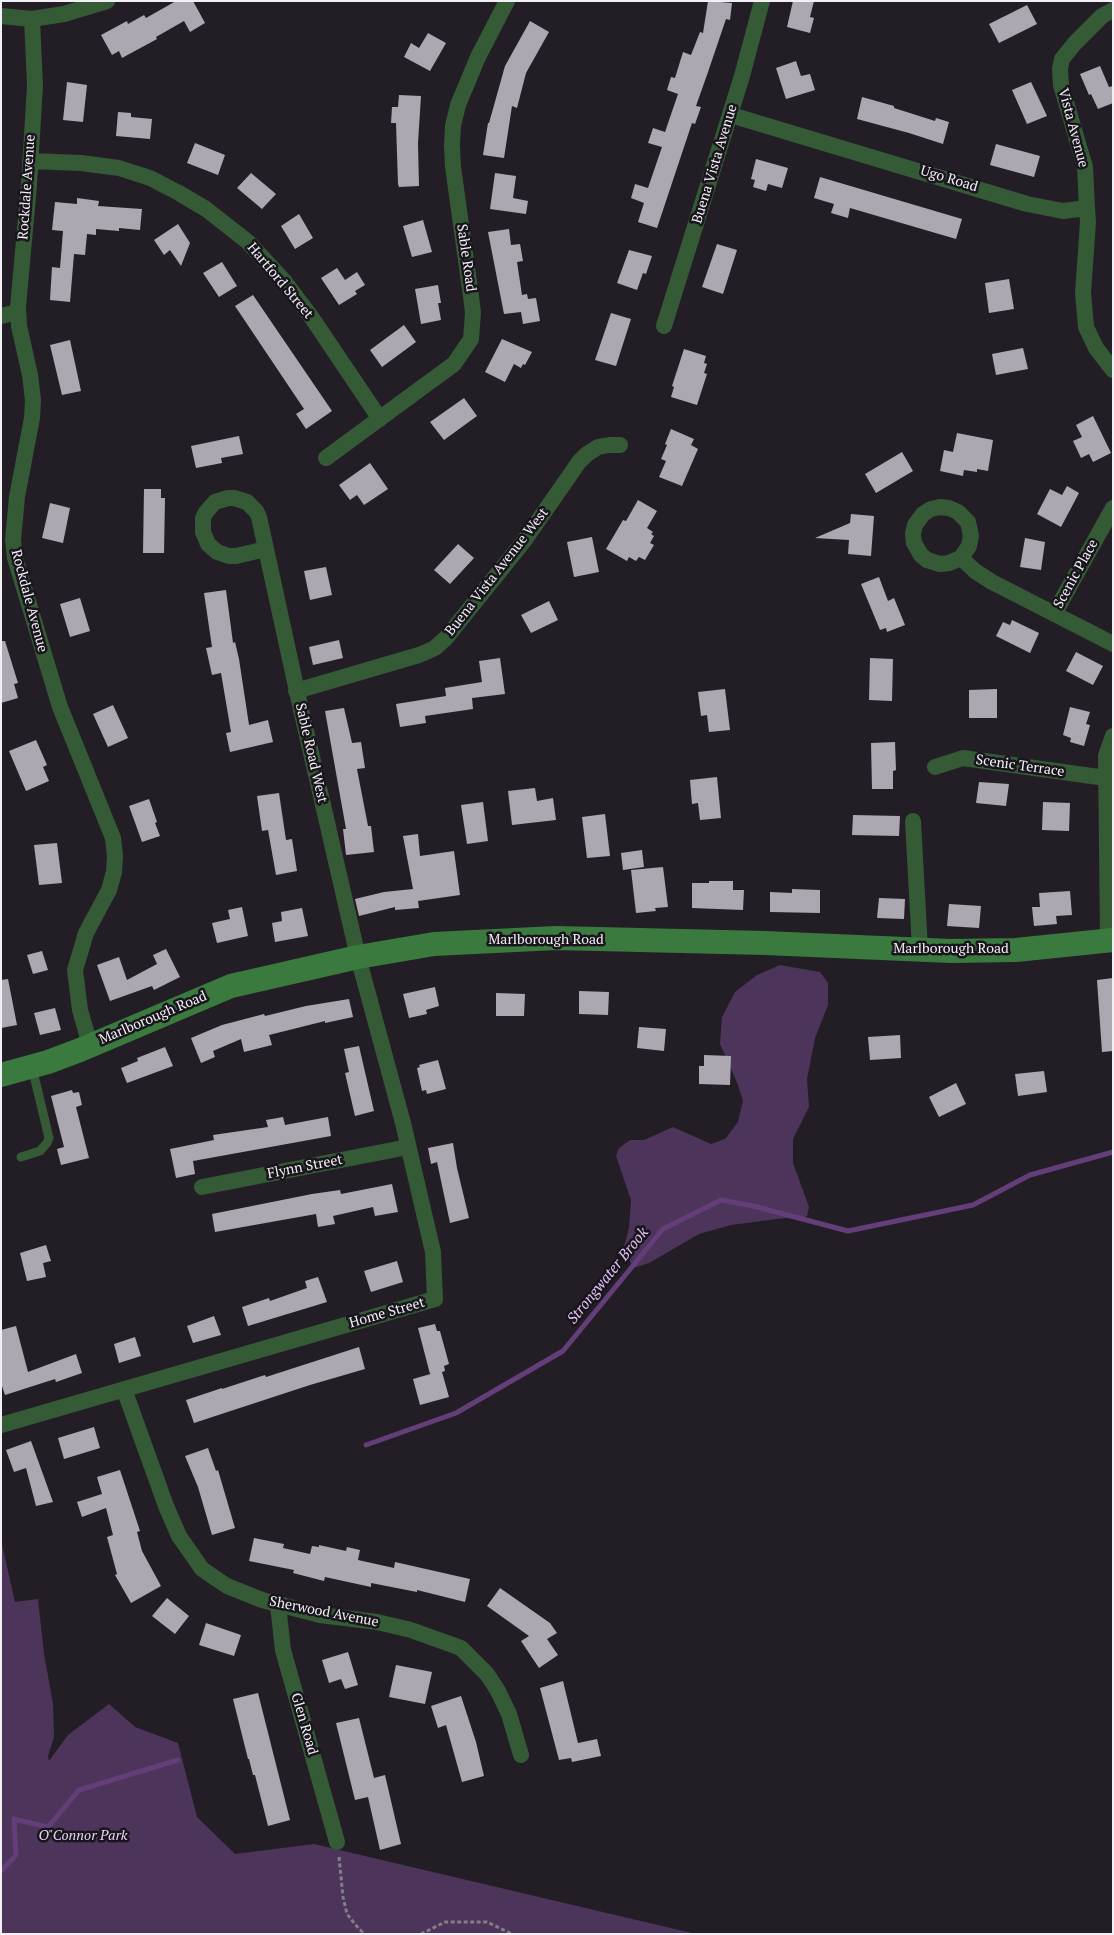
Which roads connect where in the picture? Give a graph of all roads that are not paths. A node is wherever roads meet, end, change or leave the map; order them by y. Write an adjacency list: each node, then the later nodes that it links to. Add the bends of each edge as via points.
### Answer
1 (107, 1): 6 (street, via 64,14)
2 (507, 1): 14 (street, Sable Road, via 478,57 453,126 453,167 472,304 471,339 454,364)
3 (762, 1): 7 (street, Buena Vista Avenue)
4 (1113, 10): 9 (street, Vista Avenue, via 1102,16 1075,43 1062,59 1060,69 1061,85 1085,166)
5 (1, 16): 6 (street)
6 (32, 19): 8 (street, Rockdale Avenue, via 35,86)
7 (731, 114): 9 (street, Ugo Road, via 1027,204 1063,210); 12 (street, Buena Vista Avenue)
8 (30, 161): 10 (street, Rockdale Avenue); 14 (street, Hartford Street, via 119,168 150,178 206,209 248,242 285,282)
9 (1087, 208): 13 (street, via 1083,293 1086,327 1096,348)
10 (18, 312): 11 (street); 30 (street, Rockdale Avenue, via 33,400 13,522 15,558 60,707 113,838 115,856 109,890 86,933 75,970 79,1004)
11 (1, 316)
12 (664, 326)
13 (1113, 370)
14 (380, 418): 16 (street, Sable Road)
15 (620, 445): 22 (street, Buena Vista Avenue West, via 598,447 579,462 524,541 435,648)
16 (326, 458)
17 (1113, 508): 20 (street, Scenic Place)
18 (266, 549): 22 (street, Sable Road West)
19 (961, 558): 20 (street, via 982,576)
20 (1054, 614): 21 (street)
21 (1113, 644)
22 (296, 691): 29 (street, Sable Road West)
23 (1113, 736): 25 (street, via 1106,756)
24 (935, 767): 25 (street, Scenic Terrace, via 963,758)
25 (1106, 778): 27 (street)
26 (913, 821): 28 (street)
27 (1111, 941): 28 (street, Marlborough Road, via 1016,950)
28 (920, 949): 29 (street, Marlborough Road, via 556,938 434,944)
29 (358, 957): 30 (street, Marlborough Road, via 231,986); 33 (street, Home Street)
30 (90, 1045): 31 (street, Marlborough Road)
31 (32, 1067): 32 (street, Marlborough Road); 34 (lane, via 49,1138 40,1151)
32 (1, 1075)
33 (408, 1147): 35 (street, Flynn Street); 36 (street, Home Street, via 433,1252 435,1299)
34 (21, 1157)
35 (202, 1187)
36 (124, 1389): 37 (street, Home Street); 38 (street, Sherwood Avenue, via 166,1506 190,1554 202,1569 227,1586)
37 (1, 1426)
38 (278, 1605): 39 (street, Sherwood Avenue, via 320,1615 377,1622 461,1648 487,1674 498,1691 509,1714); 40 (street, Glen Road, via 283,1650)
39 (521, 1755)
40 (337, 1842)

